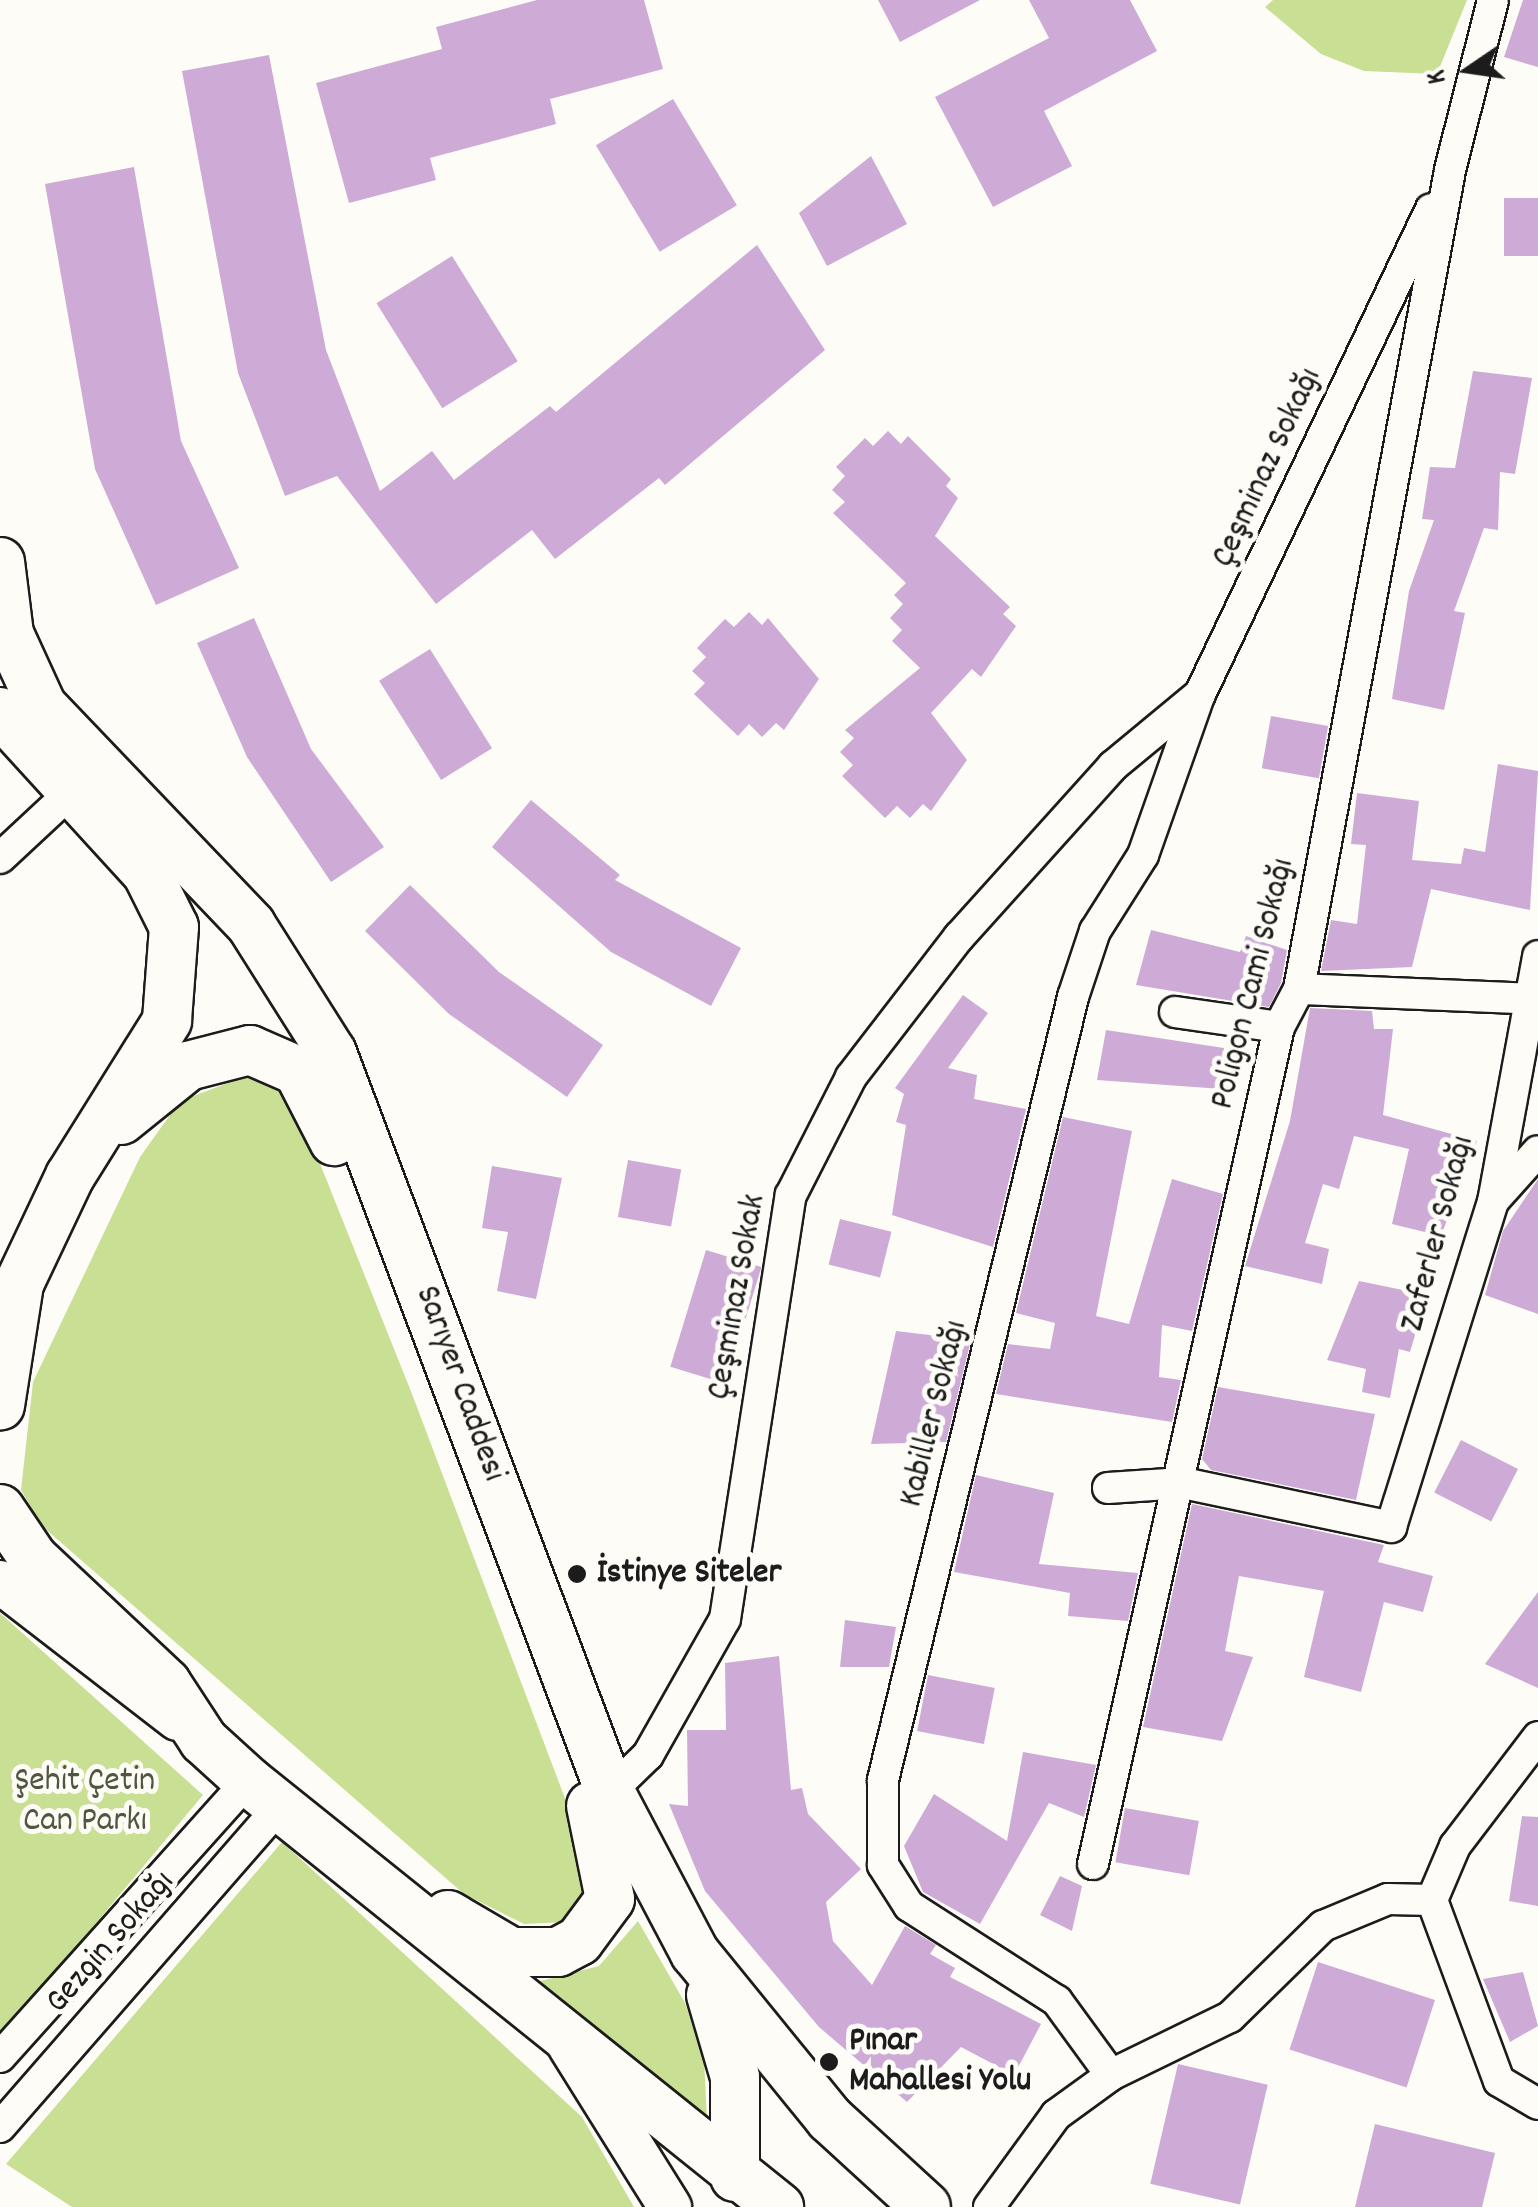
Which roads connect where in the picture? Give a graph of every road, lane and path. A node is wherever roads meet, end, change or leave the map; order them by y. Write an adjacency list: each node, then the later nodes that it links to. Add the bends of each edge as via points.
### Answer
1 (1493, 0): 2 (street, Poligon Cami Sokağı)
2 (1450, 170): 4 (street, Çeşminaz Sokağı); 10 (street, Poligon Cami Sokağı)
3 (0, 562): 19 (main road, Sarıyer Caddesi, via 9,634 42,706 251,925 298,988)
4 (1200, 694): 6 (street, Çeşminaz Sokağı); 36 (street, Kabiller Sokağı, via 1144,854 1095,931 1073,997 883,1780 883,1865 909,1906 1057,2001)
5 (0, 712): 7 (main road)
6 (1113, 766): 28 (street, Çeşminaz Sokak, via 856,1069 791,1195 725,1619 648,1755)
7 (72, 791): 8 (street); 15 (main road, via 147,872 174,927 166,1021)
8 (0, 858)
9 (1538, 956): 11 (street, Zaferler Sokağı)
10 (1299, 989): 11 (street); 13 (street, Poligon Cami Sokağı)
11 (1534, 997): 16 (street, Zaferler Sokağı)
12 (1175, 1012): 13 (street)
13 (1279, 1027): 21 (street, Poligon Cami Sokağı)
14 (1538, 1151): 16 (street)
15 (70, 1176): 17 (main road); 19 (main road, via 188,1066 224,1052 275,1058 312,1087 401,1288)
16 (1492, 1202): 21 (street, Zaferler Sokağı, via 1392,1527)
17 (20, 1284): 18 (main road); 20 (main road)
18 (0, 1328)
19 (449, 1355): 25 (main road, Sarıyer Caddesi)
20 (0, 1406)
21 (1182, 1483): 22 (street); 30 (street, Poligon Cami Sokağı)
22 (1108, 1488)
23 (0, 1509): 27 (main road, via 33,1558 166,1683)
24 (0, 1582): 27 (main road)
25 (572, 1692): 28 (main road, Sarıyer Caddesi); 31 (main road, via 584,1784 610,1868 597,1925 558,1952 511,1952 436,1908)
26 (1538, 1737): 32 (street, via 1455,1846)
27 (204, 1740): 29 (main road)
28 (610, 1792): 33 (main road, Sarıyer Caddesi)
29 (264, 1794): 31 (main road); 35 (street, Gezgin Sokağı); 40 (street, Gezgin Sokağı)
30 (1092, 1864)
31 (379, 1890): 34 (main road)
32 (1432, 1900): 36 (street, via 1388,1899 1323,1926 1230,2016); 37 (street)
33 (695, 1953): 41 (main road, via 735,2077); 44 (main road, Sarıyer Caddesi, via 830,2119)
34 (570, 2047): 41 (main road); 42 (main road)
35 (0, 2057)
36 (1112, 2075): 45 (street, via 1056,2115)
37 (1499, 2081): 38 (street); 39 (street)
38 (1538, 2089)
39 (1538, 2104)
40 (0, 2127)
41 (732, 2192): 43 (main road)
42 (670, 2207)
43 (779, 2207)
44 (926, 2207)
45 (989, 2207)

